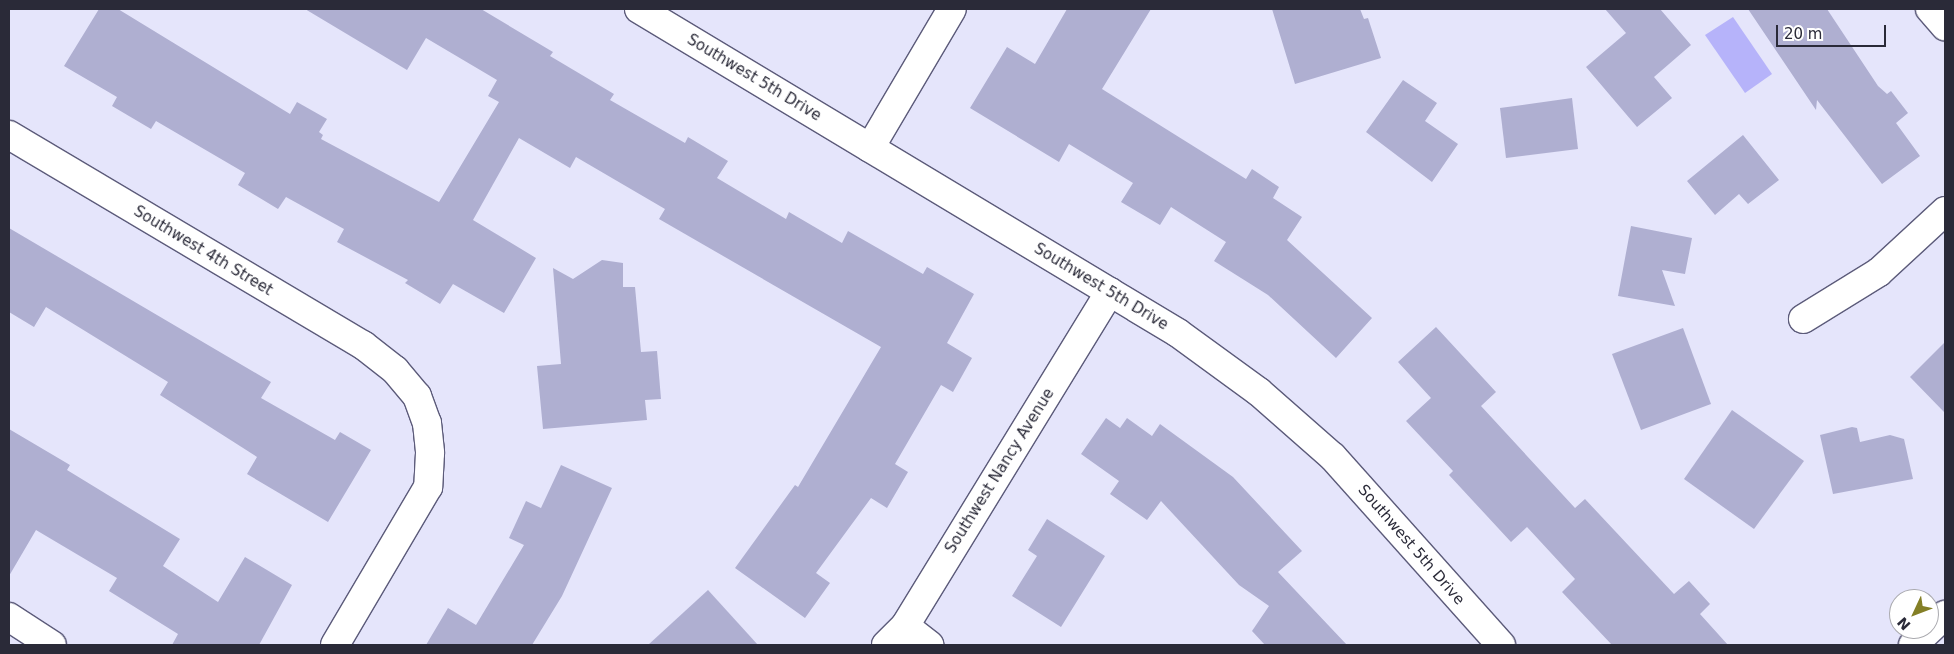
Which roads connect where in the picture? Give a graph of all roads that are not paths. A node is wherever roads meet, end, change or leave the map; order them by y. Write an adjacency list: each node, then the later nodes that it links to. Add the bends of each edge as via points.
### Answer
1 (638, 9): 6 (street, Southwest 5th Drive)
2 (952, 9): 6 (street)
3 (1930, 9): 4 (street)
4 (1945, 26)
5 (9, 135): 14 (street, Southwest 4th Street, via 363,345 395,370 417,396 427,423 430,453 428,487)
6 (870, 148): 8 (street, Southwest 5th Drive)
7 (1945, 211): 9 (street, via 1879,272)
8 (1110, 292): 12 (street, Southwest Nancy Avenue); 17 (street, Southwest 5th Drive, via 1178,333 1259,392 1334,457)
9 (1803, 319)
10 (1945, 616): 18 (street)
11 (9, 617): 13 (street)
12 (905, 626): 15 (street, Southwest Nancy Avenue); 16 (street)
13 (52, 645)
14 (335, 645)
15 (886, 645)
16 (929, 645)
17 (1501, 645)
18 (1913, 645)

